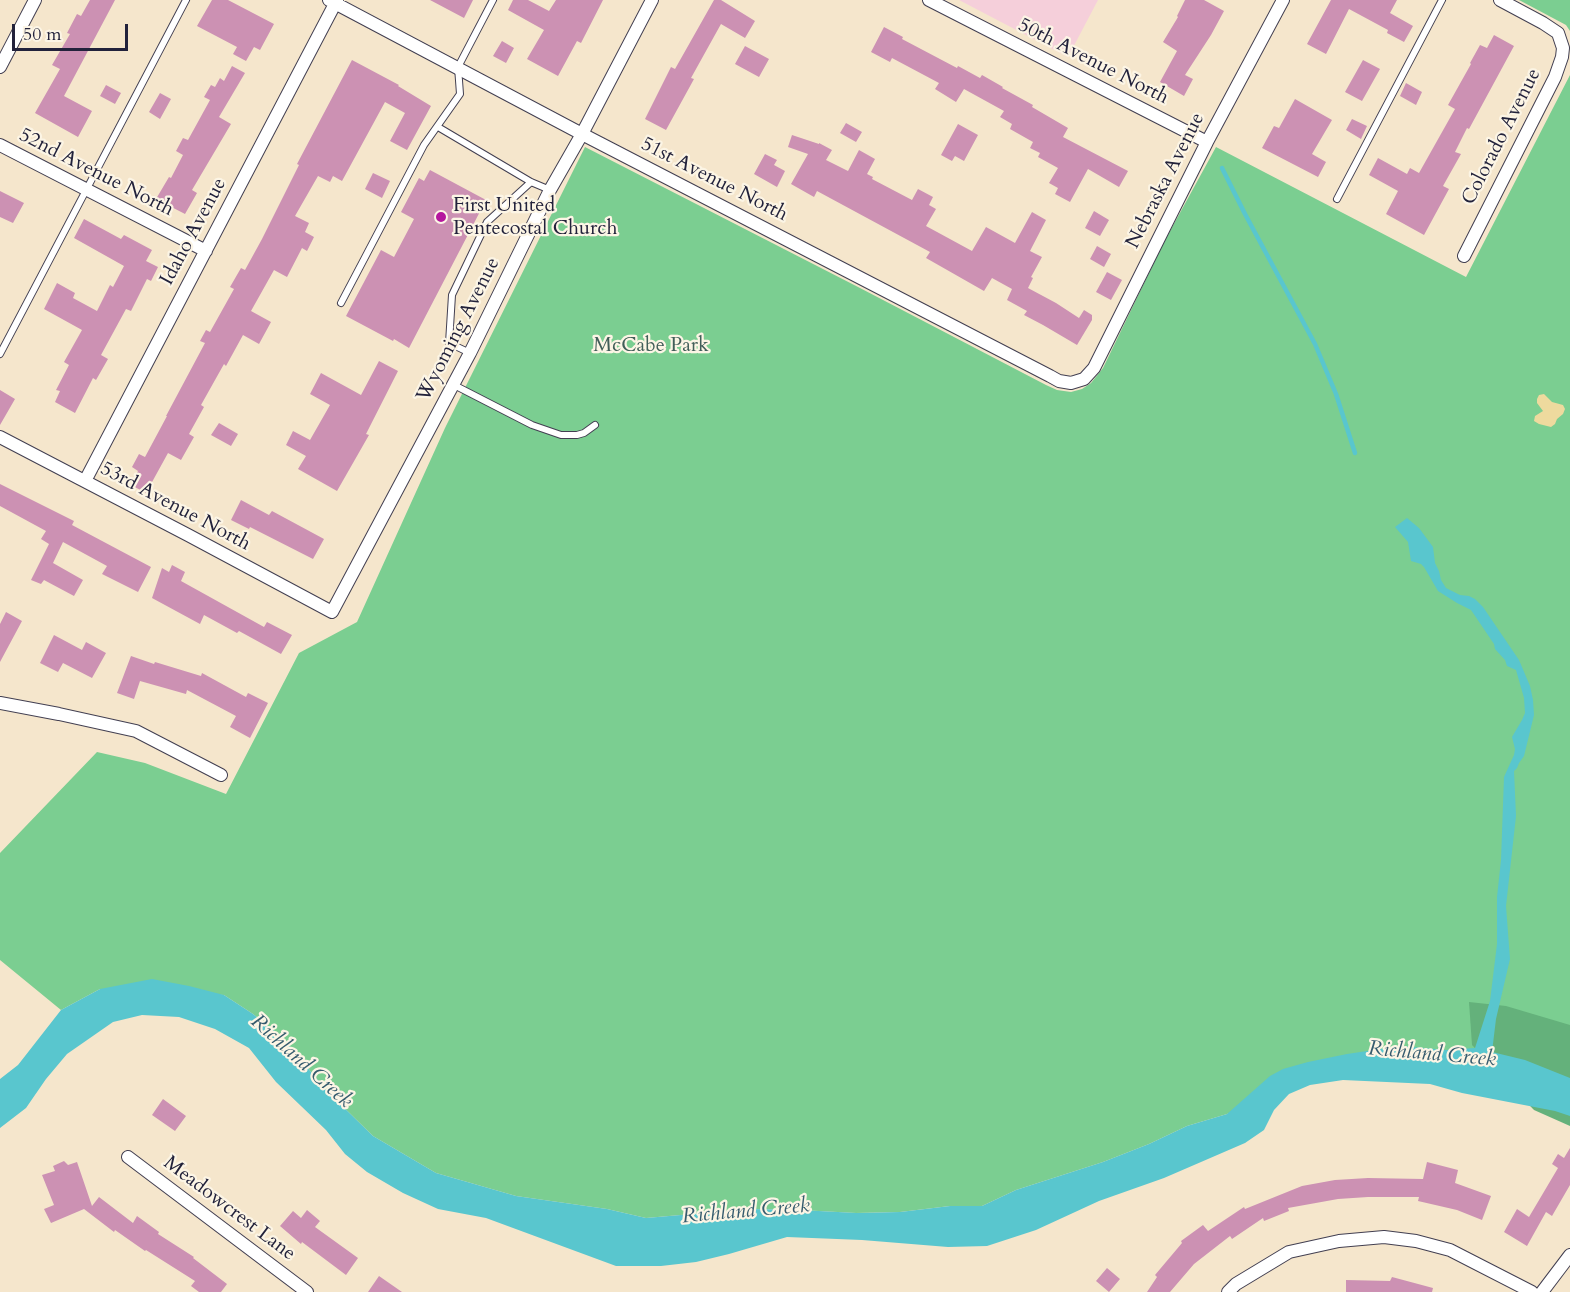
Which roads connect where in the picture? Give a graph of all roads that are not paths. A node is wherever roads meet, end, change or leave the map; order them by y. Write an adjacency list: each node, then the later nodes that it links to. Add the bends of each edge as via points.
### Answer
1 (35, 0): 10 (street)
2 (186, 0): 17 (lane)
3 (493, 0): 11 (lane)
4 (652, 0): 13 (street, Wyoming Avenue)
5 (929, 0): 14 (street, 50th Avenue North)
6 (1283, 0): 14 (street, Nebraska Avenue)
7 (1442, 0): 19 (lane)
8 (1500, 0): 21 (street, Colorado Avenue, via 1558,33 1563,48 1560,66)
9 (334, 1): 11 (street, 51st Avenue North); 20 (street, Idaho Avenue)
10 (0, 67)
11 (458, 67): 12 (lane, via 460,94); 13 (street, 51st Avenue North)
12 (438, 127): 16 (lane); 22 (lane, via 424,145)
13 (582, 134): 18 (street, Wyoming Avenue); 25 (street, 51st Avenue North, via 1059,381)
14 (1207, 142): 25 (street, Nebraska Avenue, via 1103,352)
15 (0, 145): 17 (street, 52nd Avenue North)
16 (531, 182): 18 (lane); 23 (lane, via 487,222 452,295 449,343)
17 (87, 190): 20 (street, 52nd Avenue North); 24 (lane)
18 (550, 190): 23 (street, Wyoming Avenue)
19 (1337, 199)
20 (206, 251): 29 (street, Idaho Avenue)
21 (1464, 256)
22 (341, 303)
23 (470, 353): 26 (street, Wyoming Avenue)
24 (0, 354)
25 (1084, 379)
26 (454, 385): 27 (lane, via 532,425 561,435 584,433); 30 (street, Wyoming Avenue)
27 (596, 425)
28 (0, 437): 29 (street, 53rd Avenue North)
29 (85, 482): 30 (street, 53rd Avenue North)
30 (332, 612)
31 (0, 703): 32 (street, via 136,731)
32 (221, 775)
33 (128, 1157): 35 (street, Meadowcrest Lane)
34 (1570, 1255): 38 (street)
35 (307, 1292)
36 (1228, 1292): 37 (street, via 1289,1252 1339,1241 1384,1237 1450,1250)
37 (1532, 1292)
38 (1542, 1292)

